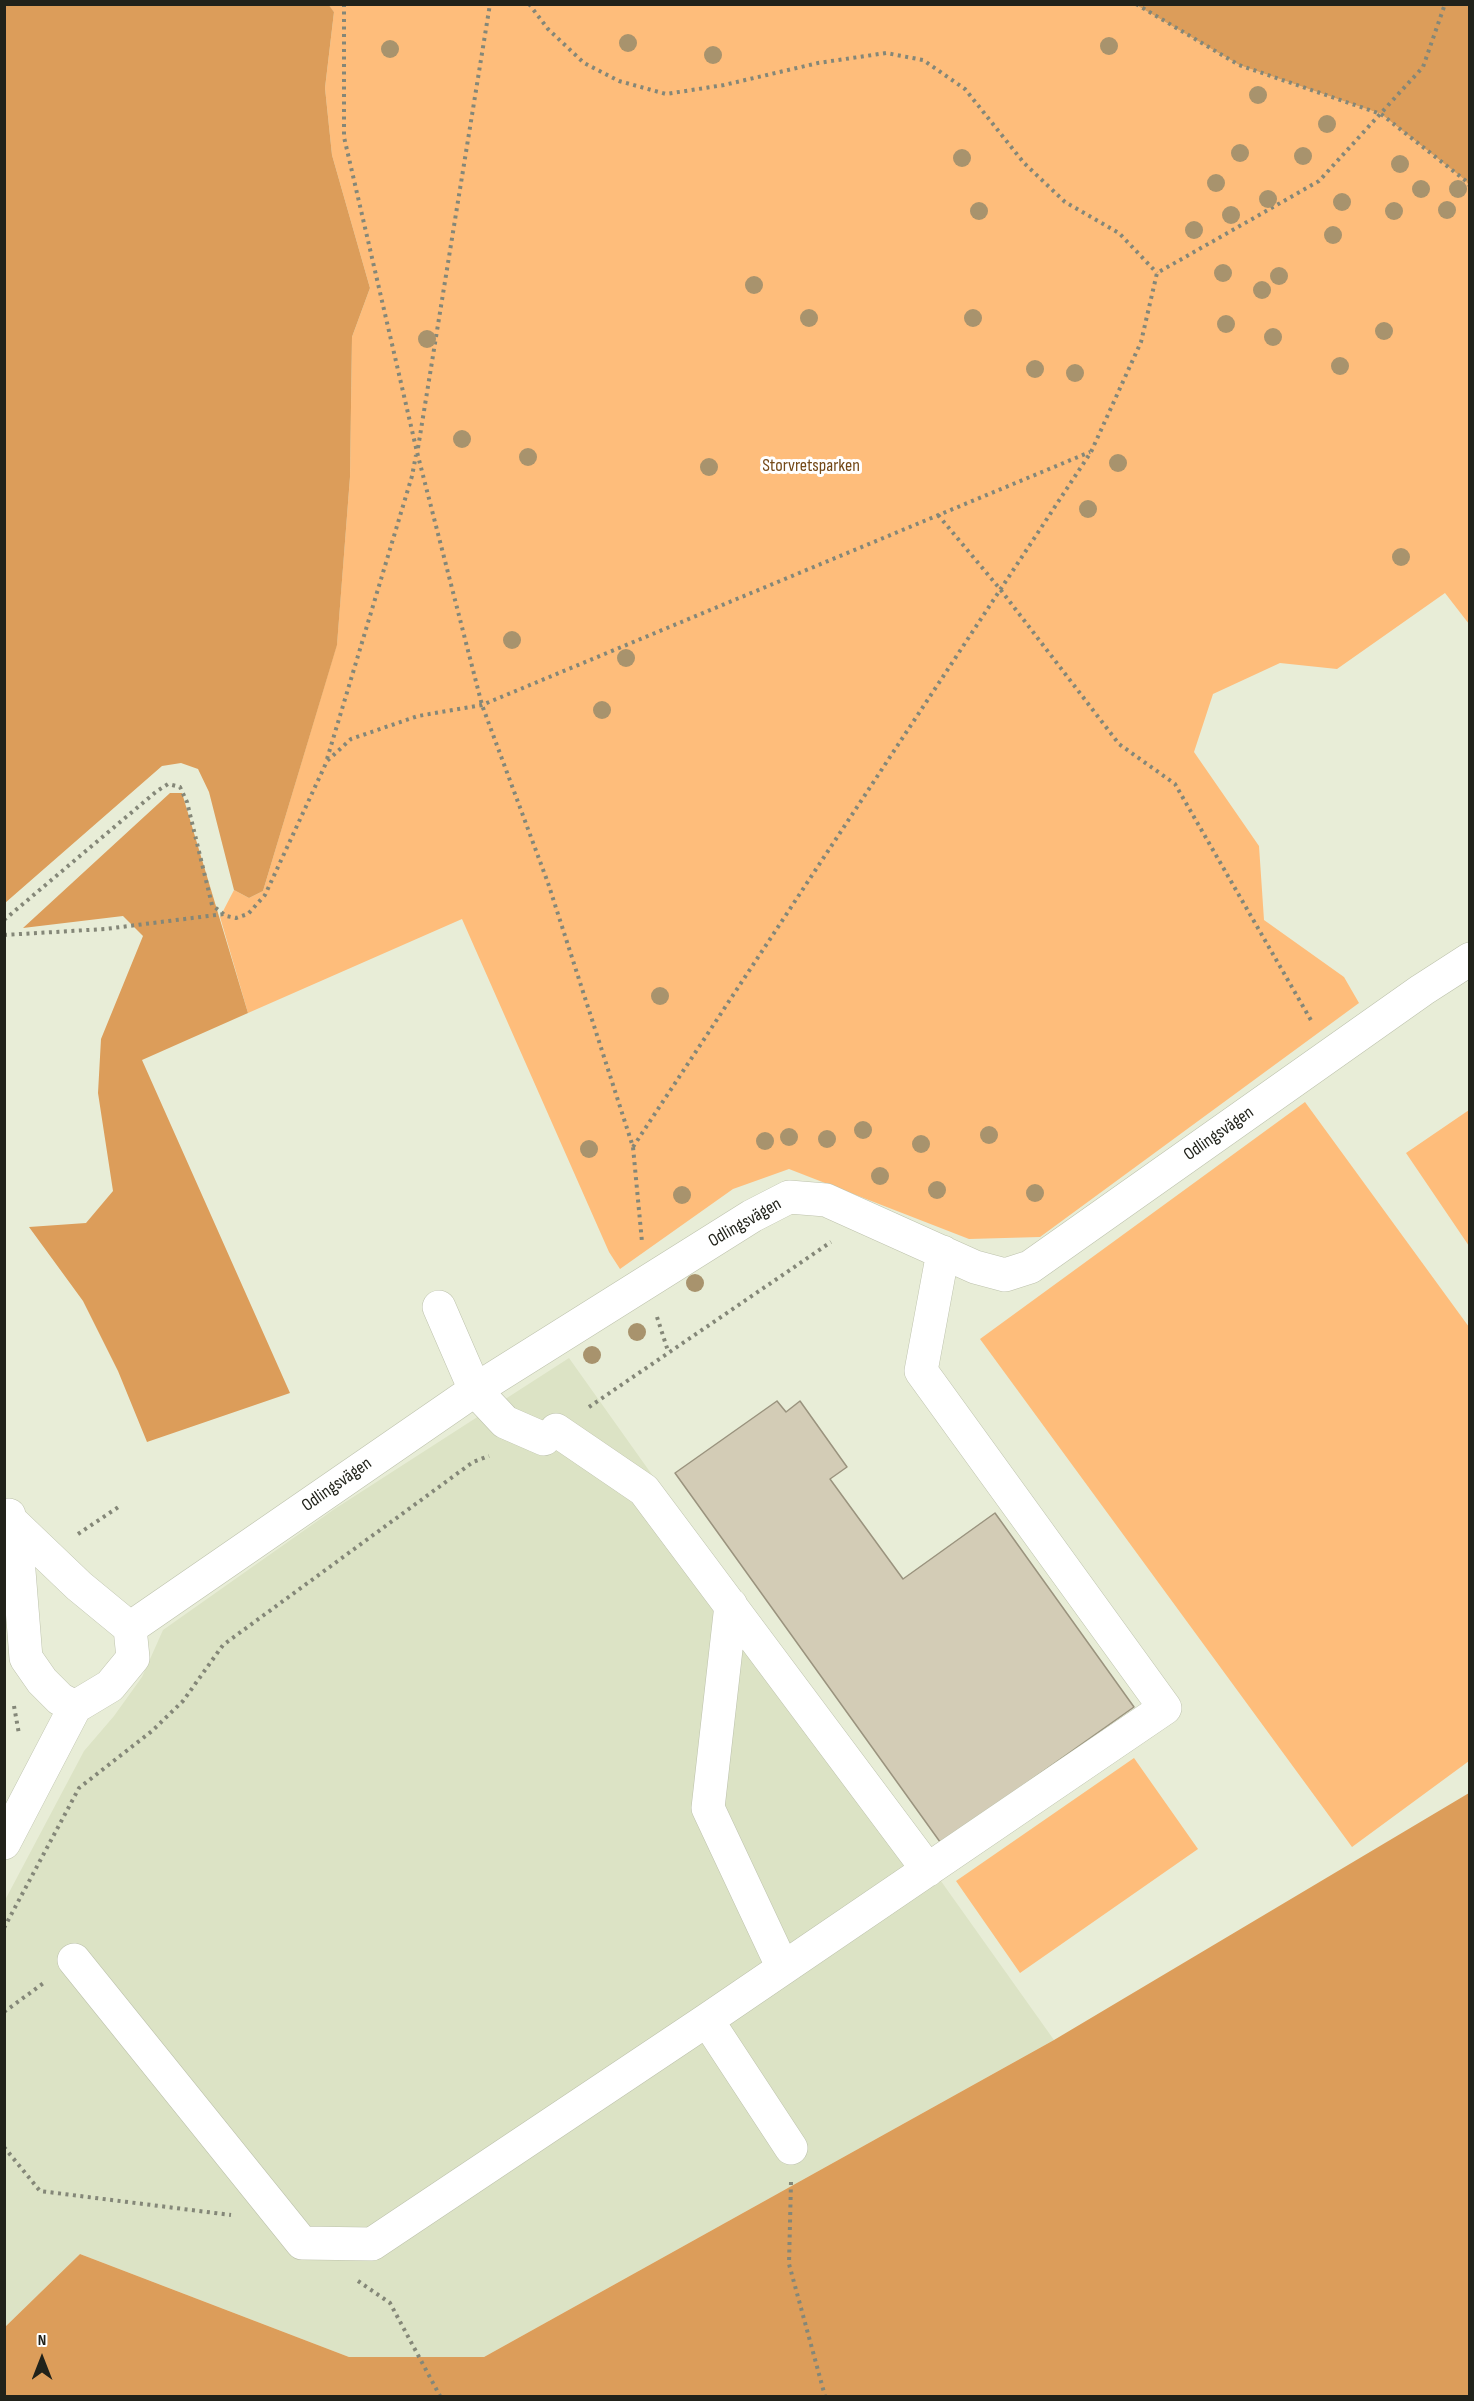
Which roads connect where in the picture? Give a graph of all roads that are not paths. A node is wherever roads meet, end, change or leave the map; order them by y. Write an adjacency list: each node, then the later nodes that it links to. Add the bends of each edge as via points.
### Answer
1 (1470, 959): 2 (street, Odlingsvägen, via 1030,1268 1005,1275 975,1268)
2 (943, 1252): 4 (street, Odlingsvägen, via 826,1200 789,1197 752,1216); 10 (street, via 921,1371 1165,1708)
3 (439, 1307): 4 (street)
4 (475, 1390): 6 (street, via 505,1422 549,1435 645,1490); 7 (street, Odlingsvägen)
5 (8, 1513): 7 (street, via 79,1586); 8 (street, via 19,1571 26,1658 42,1681)
6 (731, 1605): 10 (street); 12 (street, via 708,1808)
7 (130, 1628): 8 (street, via 133,1658 110,1686)
8 (75, 1707): 9 (street)
9 (4, 1844)
10 (928, 1870): 12 (street)
11 (74, 1960): 13 (street, via 302,2243 372,2244)
12 (783, 1968): 13 (street)
13 (707, 2020): 14 (street)
14 (791, 2148)

